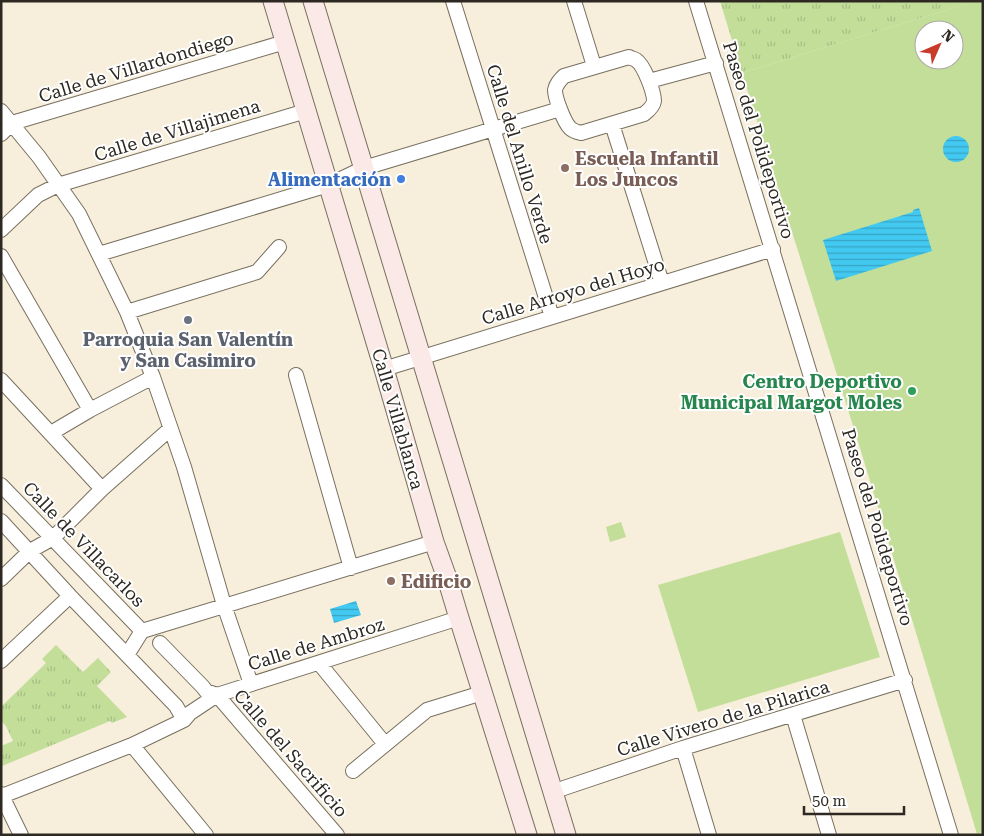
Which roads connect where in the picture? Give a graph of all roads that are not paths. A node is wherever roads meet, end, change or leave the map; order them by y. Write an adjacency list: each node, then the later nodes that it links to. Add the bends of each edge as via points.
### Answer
1 (273, 1): 6 (main road, Calle Villablanca)
2 (313, 1): 17 (main road)
3 (453, 1): 15 (street, Calle del Anillo Verde)
4 (574, 1): 8 (street)
5 (696, 1): 7 (street, Paseo del Polideportivo)
6 (285, 42): 11 (main road, Calle Villablanca); 13 (street, Calle de Villardondiego)
7 (716, 63): 9 (street); 22 (street, Paseo del Polideportivo)
8 (594, 66): 9 (street, via 628,58 636,60); 10 (street, via 564,76 558,82 555,90)
9 (649, 81): 14 (street, via 654,101 650,109)
10 (560, 109): 14 (street, via 565,122 572,130 581,133); 15 (street)
11 (306, 111): 18 (street, Calle de Villajimena); 19 (main road, Calle Villablanca)
12 (1, 112): 13 (street)
13 (12, 124): 16 (street, Calle de Villardondiego); 18 (street)
14 (612, 124): 25 (street)
15 (492, 129): 17 (street); 27 (street, Calle del Anillo Verde)
16 (1, 134)
17 (364, 168): 19 (street); 28 (main road)
18 (58, 185): 20 (street, Calle de Villajimena, via 38,195); 23 (street, via 79,214)
19 (328, 185): 23 (street); 29 (main road, Calle Villablanca)
20 (1, 230)
21 (279, 247): 26 (street, via 257,272)
22 (773, 249): 25 (street, Calle Arroyo del Hoyo); 52 (street, Paseo del Polideportivo)
23 (99, 254): 26 (street)
24 (1, 256): 33 (street)
25 (662, 283): 27 (street, Calle Arroyo del Hoyo)
26 (127, 312): 31 (street)
27 (552, 317): 28 (street, Calle Arroyo del Hoyo)
28 (420, 358): 29 (street, Calle Arroyo del Hoyo); 62 (main road)
29 (384, 369): 40 (main road, Calle Villablanca)
30 (296, 375): 42 (street)
31 (154, 377): 33 (street); 34 (street)
32 (1, 380): 35 (street)
33 (90, 410): 35 (street)
34 (170, 429): 37 (street); 45 (street)
35 (51, 433): 37 (street)
36 (1, 485): 39 (street, Calle de Villacarlos)
37 (102, 489): 39 (street)
38 (1, 521): 41 (street)
39 (53, 538): 41 (street); 47 (street, Calle de Villacarlos)
40 (434, 542): 42 (street); 46 (main road, Calle Villablanca)
41 (30, 551): 43 (street); 44 (street)
42 (351, 568): 45 (street)
43 (1, 579)
44 (70, 596): 49 (street); 50 (street)
45 (224, 605): 47 (street); 53 (street)
46 (458, 618): 51 (street, Calle de Ambroz); 54 (main road, Calle Villablanca)
47 (142, 631): 49 (street, Calle de Villacarlos)
48 (160, 643): 55 (street, via 206,691)
49 (127, 656): 57 (street)
50 (1, 661)
51 (319, 663): 53 (street, Calle de Ambroz); 58 (street)
52 (905, 680): 56 (street, Calle Vivero de la Pilarica); 71 (street, Paseo del Polideportivo)
53 (250, 684): 55 (street, Calle de Ambroz)
54 (482, 693): 58 (street, via 427,710); 67 (main road, Calle Villablanca)
55 (217, 695): 57 (street, Calle de Ambroz); 66 (street, Calle del Sacrificio)
56 (793, 715): 60 (street, Calle Vivero de la Pilarica); 70 (street)
57 (187, 717): 59 (street, Calle de Ambroz)
58 (385, 744): 61 (street)
59 (132, 745): 63 (street, Calle de Ambroz); 65 (street)
60 (683, 748): 62 (street, Calle Vivero de la Pilarica); 69 (street)
61 (352, 770)
62 (552, 792): 68 (main road)
63 (2, 795): 64 (street)
64 (21, 835)
65 (206, 835)
66 (337, 835)
67 (527, 835)
68 (566, 835)
69 (709, 835)
70 (829, 835)
71 (951, 835)

